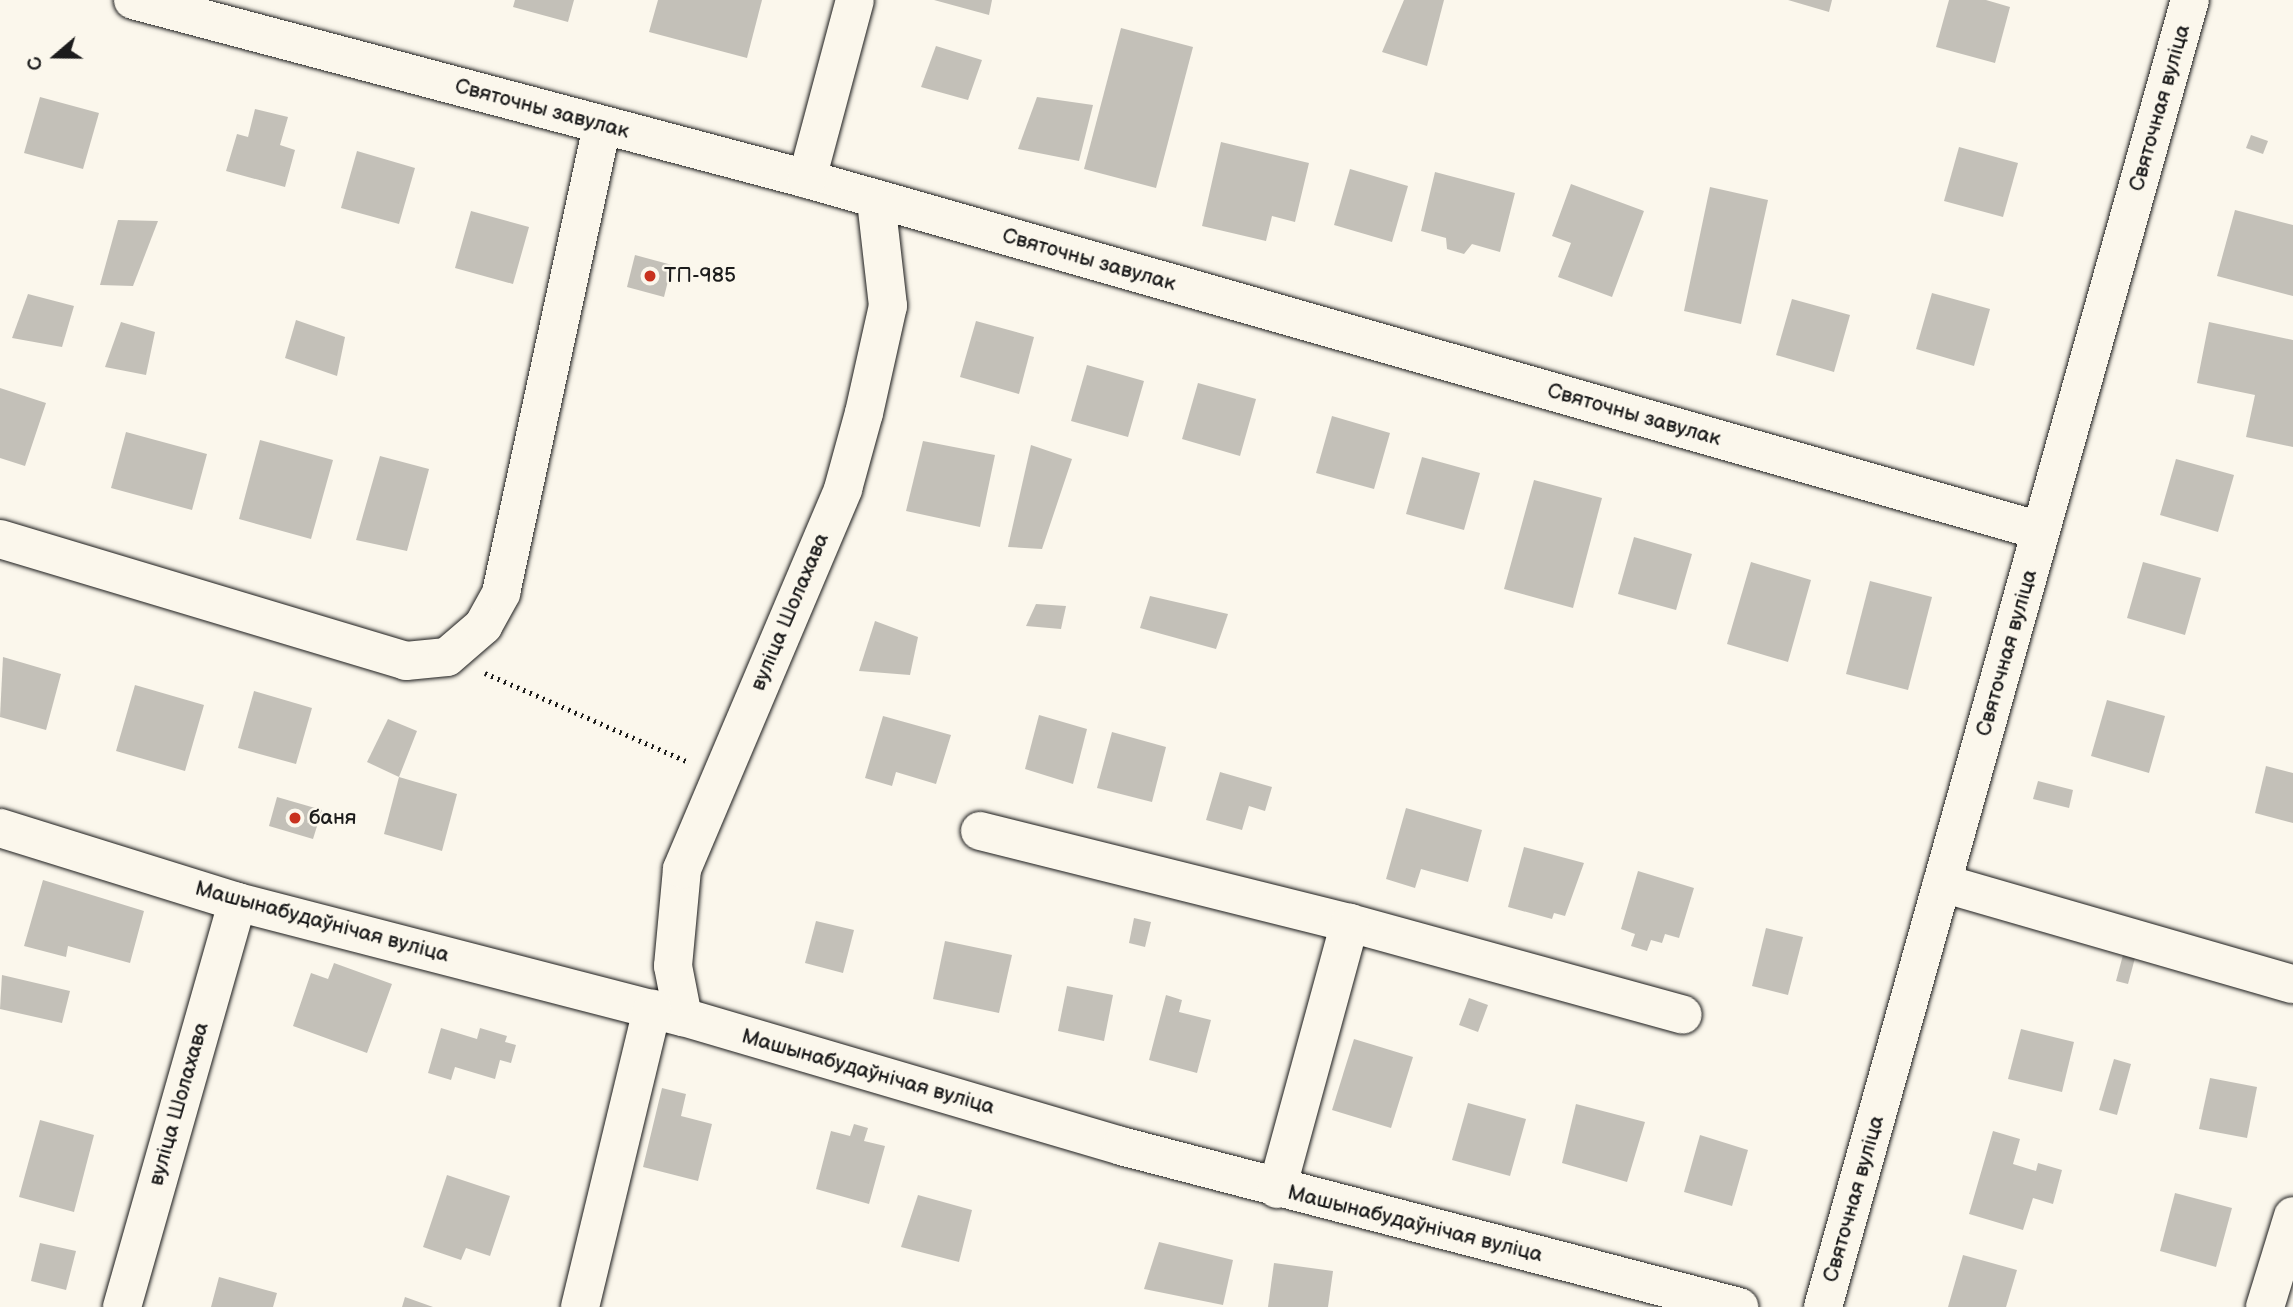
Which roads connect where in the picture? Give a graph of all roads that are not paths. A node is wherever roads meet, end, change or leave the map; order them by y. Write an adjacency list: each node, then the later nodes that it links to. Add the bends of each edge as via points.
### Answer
1 (133, 0): 4 (street, Святочны завулак)
2 (855, 0): 5 (street)
3 (2190, 0): 7 (street, Святочная вуліца)
4 (602, 125): 5 (street, Святочны завулак); 8 (street, via 501,593 483,626 447,657 406,662)
5 (807, 180): 6 (street, Святочны завулак)
6 (876, 200): 7 (street, Святочны завулак); 15 (street, вуліца Шолахава, via 888,306 864,414 843,489 682,869)
7 (2041, 531): 11 (street, Святочная вуліца)
8 (0, 538)
9 (0, 828): 12 (street, Машынабудаўнічая вуліца)
10 (980, 831): 13 (street)
11 (1942, 883): 14 (street); 22 (street, Святочная вуліца)
12 (237, 902): 15 (street, Машынабудаўнічая вуліца); 19 (street, вуліца Шолахава)
13 (1349, 923): 16 (street); 17 (street)
14 (2293, 984)
15 (668, 1013): 17 (street, Машынабудаўнічая вуліца); 20 (street, вуліца Шолахава)
16 (1683, 1015)
17 (1277, 1189): 21 (street, Машынабудаўнічая вуліца)
18 (2293, 1216): 23 (street)
19 (122, 1307)
20 (580, 1307)
21 (1739, 1307)
22 (1823, 1307)
23 (2265, 1307)

